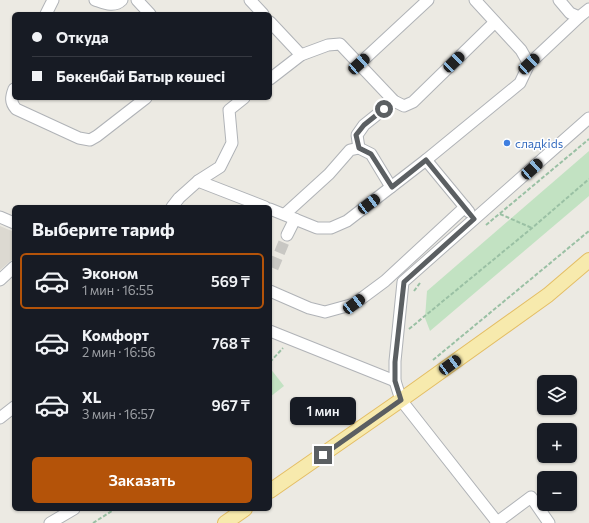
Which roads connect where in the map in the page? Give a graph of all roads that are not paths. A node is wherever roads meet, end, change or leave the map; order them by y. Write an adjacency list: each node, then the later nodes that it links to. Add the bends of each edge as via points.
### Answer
1 (53, 0): 10 (street)
2 (95, 0): 3 (street, via 113,4)
3 (122, 0)
4 (137, 0): 11 (street)
5 (250, 0): 12 (street)
6 (428, 0): 17 (street)
7 (559, 0): 13 (street, via 570,13)
8 (480, 2): 14 (street)
9 (589, 9): 13 (street)
10 (47, 12)
11 (148, 12)
12 (261, 12)
13 (579, 17): 18 (street)
14 (495, 22): 18 (street, via 521,50); 24 (street, via 413,102 404,106)
15 (272, 24): 16 (street)
16 (301, 55): 17 (street, via 340,44); 19 (street)
17 (359, 64): 24 (street)
18 (529, 64): 28 (street, via 520,83)
19 (272, 77)
20 (12, 94): 21 (street, via 12,104 16,109 79,138 90,140)
21 (143, 100)
22 (228, 100): 25 (street)
23 (242, 100): 25 (street)
24 (394, 101): 27 (street, via 364,125 356,135)
25 (229, 110): 29 (street, via 232,143 220,167)
26 (589, 118): 37 (street)
27 (359, 148): 30 (street, via 371,154); 36 (street, via 350,150)
28 (426, 160): 30 (street); 33 (street)
29 (198, 181): 31 (street); 32 (street)
30 (392, 187): 36 (street, via 347,221 331,228 317,228)
31 (174, 205)
32 (260, 205)
33 (465, 207): 37 (street); 43 (street, via 385,281 354,304 326,312 309,308)
34 (272, 210): 36 (street)
35 (0, 217): 38 (street)
36 (290, 217): 39 (street)
37 (474, 219): 45 (street, via 404,282)
38 (12, 222)
39 (287, 235)
40 (589, 260): 46 (main road, via 548,294)
41 (12, 269): 42 (street)
42 (0, 280)
43 (272, 292)
44 (272, 332): 45 (street)
45 (395, 381): 46 (street)
46 (401, 400): 49 (main road); 52 (street)
47 (12, 409): 48 (street)
48 (0, 418)
49 (272, 491)
50 (71, 511): 53 (street)
51 (242, 511): 54 (main road)
52 (496, 522): 55 (street, via 531,497)
53 (50, 523)
54 (225, 523)
55 (549, 523)

